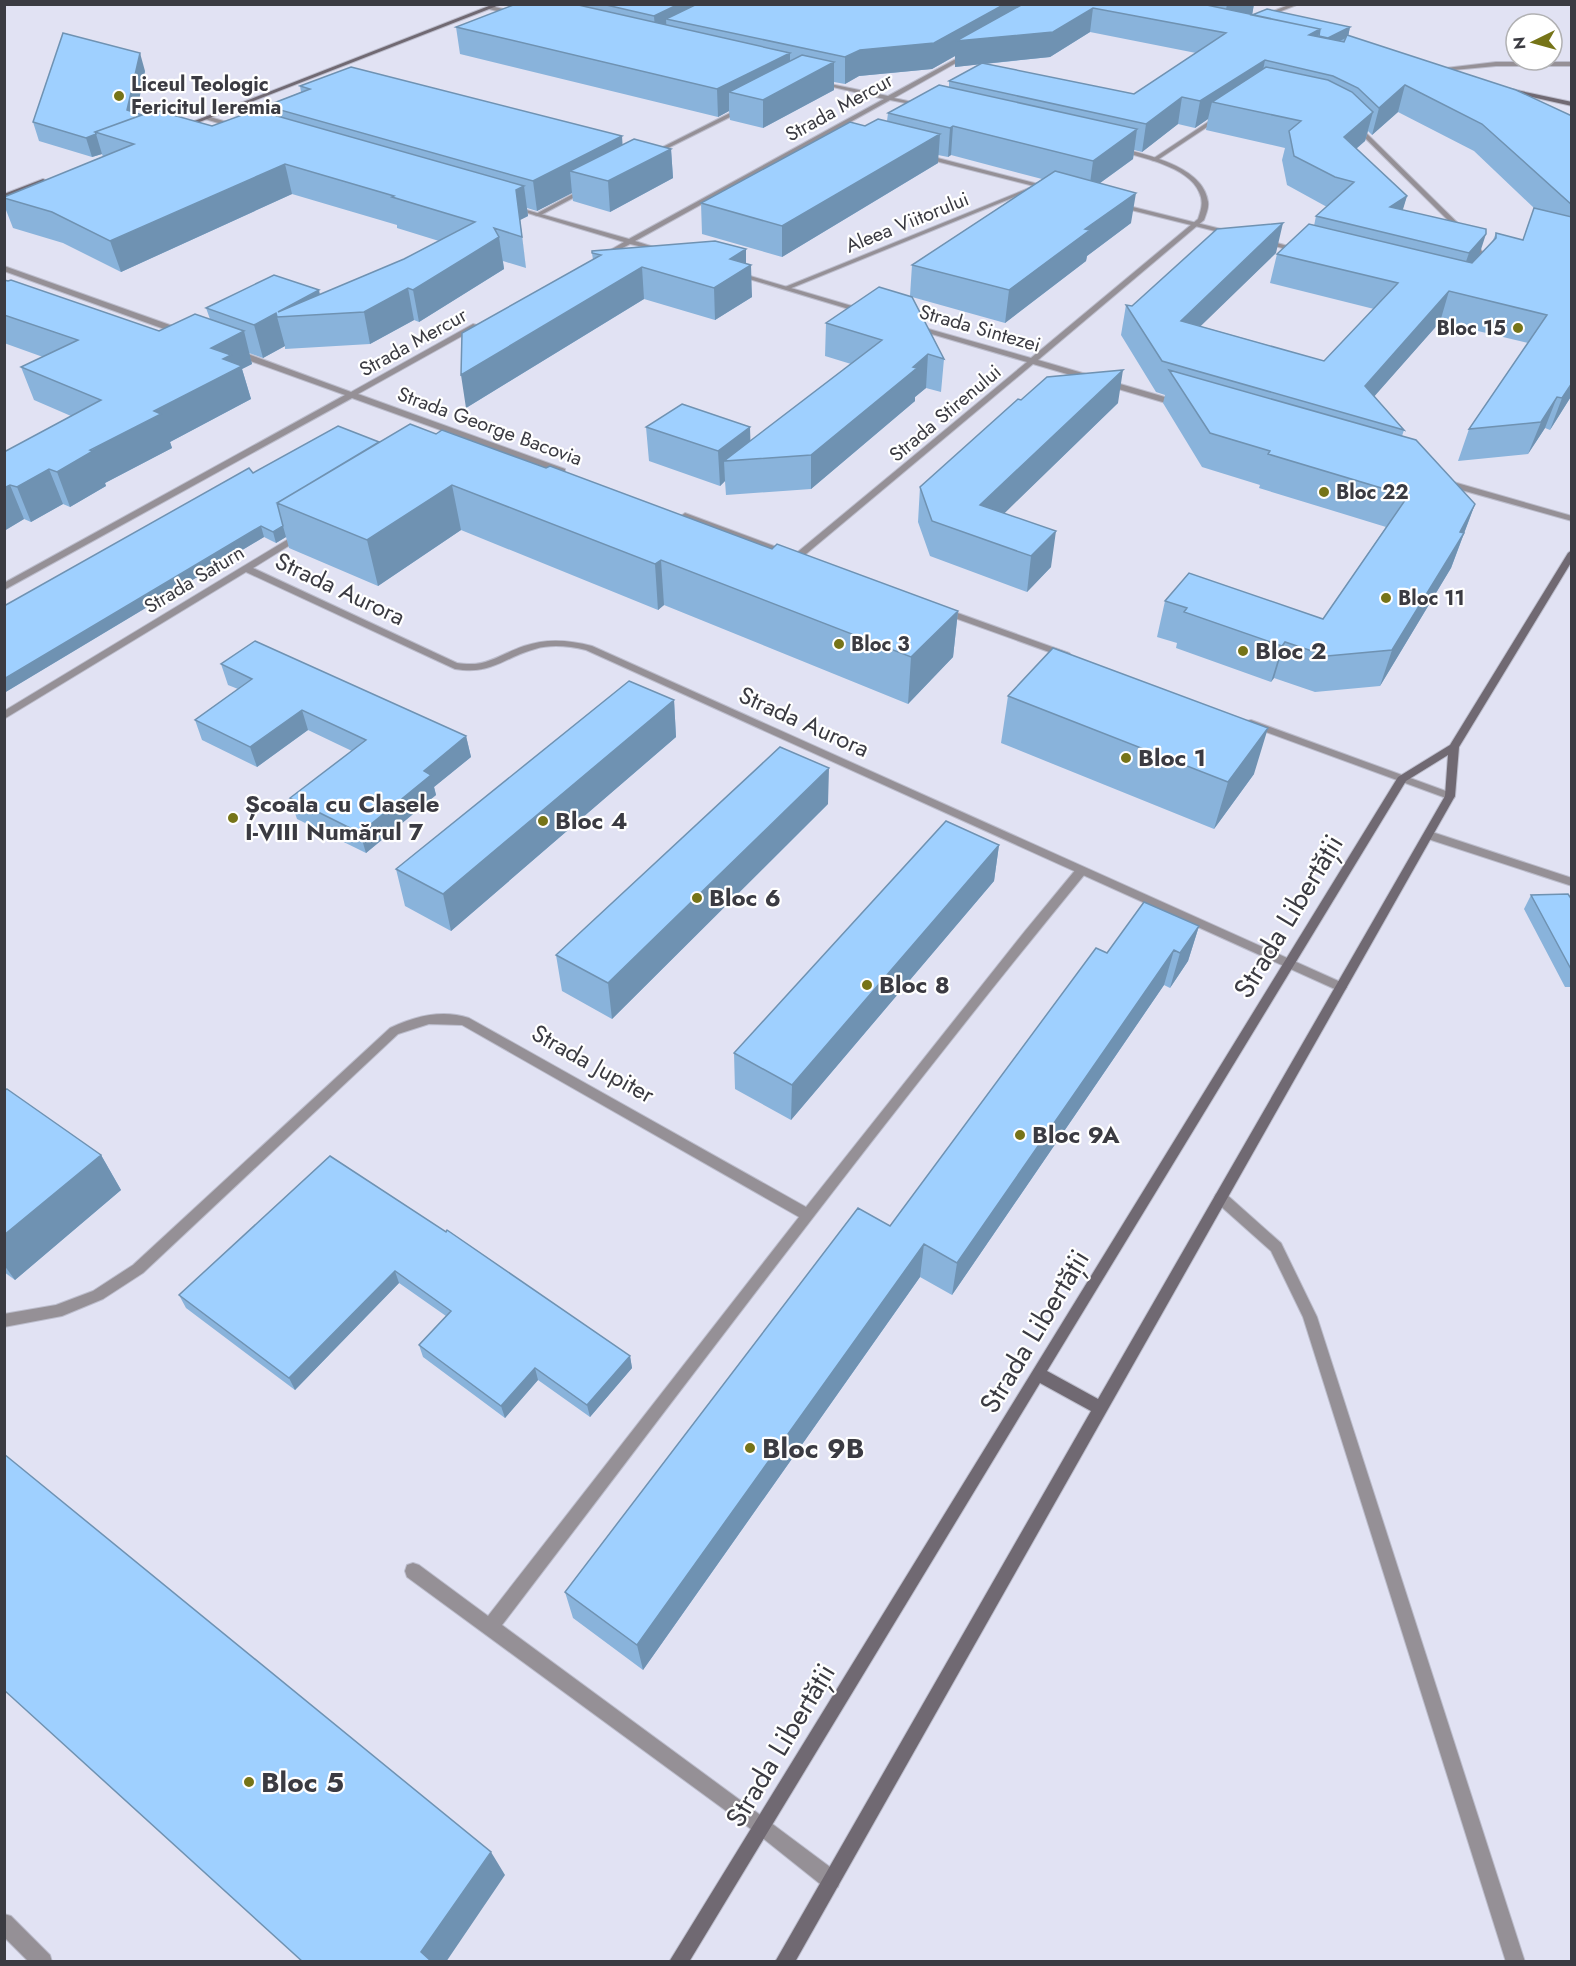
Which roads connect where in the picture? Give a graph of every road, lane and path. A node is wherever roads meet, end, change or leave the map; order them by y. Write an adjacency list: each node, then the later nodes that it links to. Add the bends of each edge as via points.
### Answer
1 (500, 4): 3 (main road)
2 (1297, 4): 5 (street)
3 (491, 8): 4 (street); 18 (main road)
4 (520, 15)
5 (1254, 20)
6 (973, 52): 12 (street, Strada Mercur)
7 (1572, 64): 8 (street, via 1482,64)
8 (1425, 73): 9 (main road)
9 (1448, 77)
10 (812, 81): 12 (street)
11 (1503, 89): 14 (main road)
12 (889, 98): 15 (street); 21 (street, Strada Mercur)
13 (753, 103): 25 (street)
14 (1572, 104)
15 (933, 108)
16 (1225, 113): 26 (street)
17 (1348, 117): 44 (street, via 1471,239 1481,259)
18 (207, 118): 19 (street); 20 (main road)
19 (243, 128)
20 (176, 130)
21 (828, 132): 22 (street); 38 (street, Strada Mercur)
22 (839, 135)
23 (1111, 148): 26 (street)
24 (915, 154): 28 (street)
25 (642, 159)
26 (1154, 160): 35 (street, via 1189,176 1206,194 1206,210)
27 (47, 180): 31 (main road)
28 (1040, 185): 30 (street); 45 (street, Aleea Viitorului)
29 (590, 187): 34 (street)
30 (1062, 191)
31 (4, 196)
32 (1107, 202): 35 (street)
33 (505, 205): 34 (street)
34 (537, 215): 38 (street)
35 (1197, 225): 36 (street); 51 (street, Strada Stirenului)
36 (1236, 235)
37 (1259, 240): 40 (street)
38 (629, 242): 39 (street); 41 (street, Strada Mercur)
39 (663, 252)
40 (1306, 252)
41 (598, 259)
42 (4, 268): 49 (street)
43 (730, 272): 45 (street)
44 (1472, 278)
45 (787, 288): 46 (street)
46 (877, 315)
47 (485, 321): 52 (street, Strada Mercur)
48 (910, 325): 51 (street, Strada Sintezei)
49 (193, 337)
50 (226, 349): 52 (street, Strada George Bacovia)
51 (1032, 361): 53 (street, Strada Sintezei); 62 (street, Strada Stirenului)
52 (352, 395): 54 (street, Strada George Bacovia); 65 (street, Strada Mercur)
53 (1189, 407)
54 (463, 435): 55 (street); 56 (street, Strada George Bacovia)
55 (453, 441)
56 (574, 475)
57 (1437, 480): 59 (street)
58 (679, 514): 62 (street)
59 (1572, 519)
60 (305, 532): 64 (street, Strada Saturn)
61 (1572, 553): 70 (main road, Strada Libertății)
62 (797, 557): 63 (street)
63 (809, 561)
64 (246, 568): 68 (street, Strada Saturn); 74 (street, Strada Aurora, via 470,670 483,669 541,645 572,643 589,648)
65 (4, 587)
66 (933, 607): 67 (street)
67 (1075, 659)
68 (4, 716)
69 (1238, 718): 71 (street)
70 (1454, 747): 71 (main road, Strada Libertății); 72 (main road, Strada Libertății)
71 (1402, 778): 72 (street); 76 (main road, Strada Libertății)
72 (1450, 796): 73 (main road, Strada Libertății)
73 (1429, 835): 75 (street); 77 (main road, Strada Libertății)
74 (1081, 871): 76 (street, Strada Aurora); 79 (street)
75 (1572, 882)
76 (1289, 963): 77 (street, Strada Aurora); 81 (main road, Strada Libertății)
77 (1341, 987): 78 (main road, Strada Libertății)
78 (1221, 1198): 82 (main road, Strada Libertății); 91 (street, via 1276,1247 1310,1317)
79 (808, 1215): 80 (street, Strada Jupiter, via 465,1021 428,1019 394,1031 138,1269 98,1295 57,1311); 84 (street)
80 (4, 1321)
81 (1038, 1374): 82 (main road); 85 (main road, Strada Libertății)
82 (1100, 1408): 86 (main road, Strada Libertății)
83 (413, 1571): 84 (street)
84 (490, 1627): 85 (street)
85 (761, 1826): 86 (street); 89 (main road, Strada Libertății)
86 (831, 1880): 90 (main road, Strada Libertății)
87 (4, 1923): 88 (street)
88 (43, 1962)
89 (678, 1962)
90 (784, 1962)
91 (1516, 1962)

